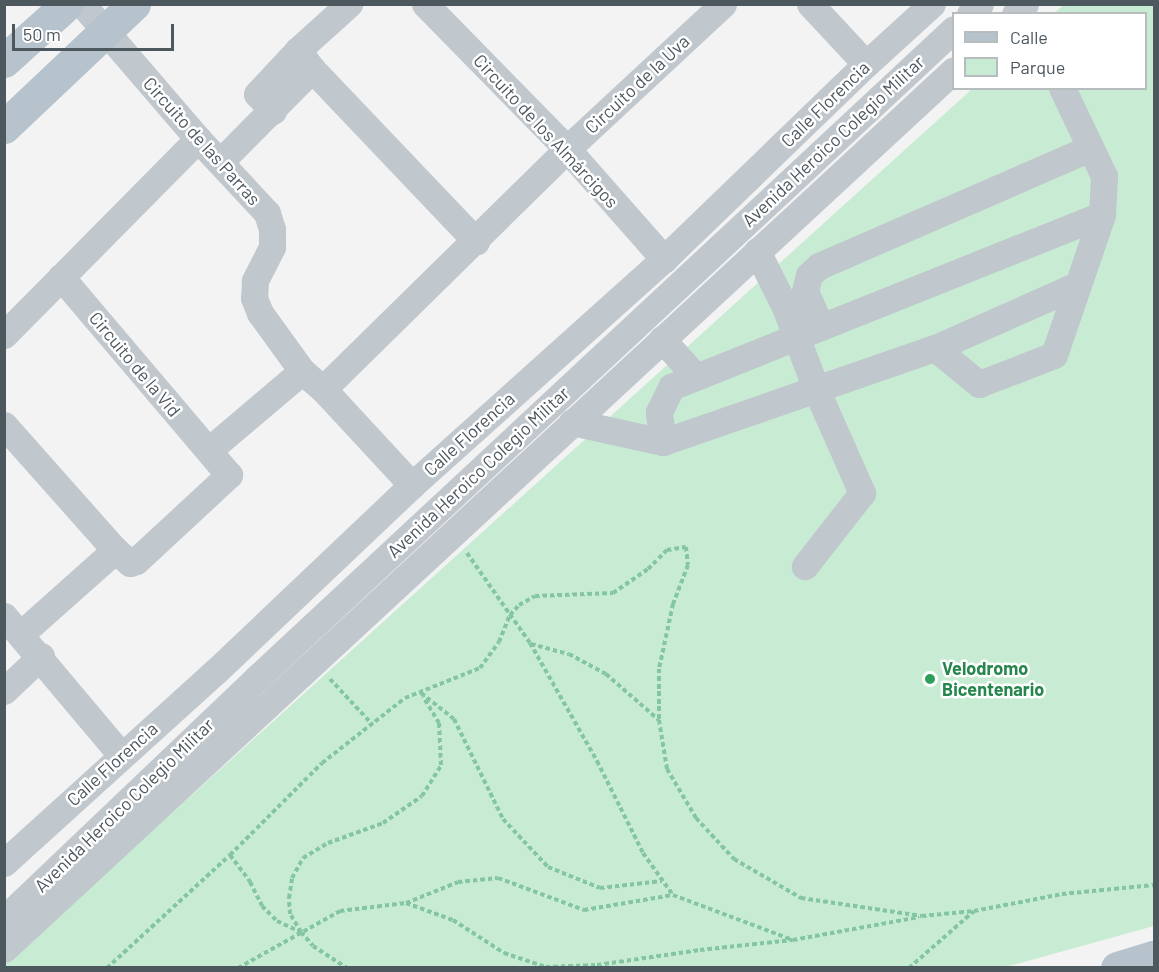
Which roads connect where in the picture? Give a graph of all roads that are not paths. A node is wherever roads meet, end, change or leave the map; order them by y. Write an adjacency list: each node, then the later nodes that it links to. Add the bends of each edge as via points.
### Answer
1 (67, 4): 12 (main road)
2 (82, 4): 9 (street, Circuito de las Parras)
3 (134, 4): 9 (main road)
4 (349, 4): 11 (street)
5 (425, 4): 19 (street, Circuito de los Almárcigos)
6 (723, 4): 19 (street, Circuito de la Uva)
7 (810, 4): 13 (street)
8 (932, 4): 13 (street, Calle Florencia)
9 (106, 31): 16 (main road); 17 (street, Circuito de las Parras)
10 (952, 31): 45 (street, Avenida Heroico Colegio Militar)
11 (305, 60): 20 (street, via 273,111); 22 (street)
12 (4, 61)
13 (866, 64): 24 (street, Calle Florencia)
14 (952, 72): 23 (street, Avenida Heroico Colegio Militar)
15 (1063, 90): 18 (street)
16 (4, 127)
17 (198, 139): 20 (street, Circuito de las Parras); 25 (street)
18 (1089, 148): 21 (street, via 1104,176); 27 (street, via 819,266 809,275 805,291)
19 (567, 149): 22 (street, Circuito de la Uva); 24 (street, Circuito de los Almárcigos)
20 (219, 162): 31 (street, Circuito de las Parras, via 267,213 272,247 255,281 254,298 260,313)
21 (1102, 215): 26 (street); 27 (street)
22 (476, 241): 33 (street, Circuito de la Uva)
23 (757, 252): 27 (street); 29 (street, Avenida Heroico Colegio Militar)
24 (664, 259): 39 (street, Calle Florencia)
25 (61, 277): 28 (street); 38 (street, Circuito de la Vid)
26 (1077, 285): 30 (street); 30 (street, via 1054,355 979,384)
27 (809, 332): 32 (street); 34 (street)
28 (4, 334)
29 (662, 339): 32 (street); 35 (street, Avenida Heroico Colegio Militar)
30 (935, 348): 34 (street)
31 (302, 371): 33 (street, Circuito de las Parras); 38 (street)
32 (696, 377): 37 (street, via 671,387 659,412)
33 (323, 389): 39 (street, Circuito de las Parras)
34 (816, 389): 37 (street); 41 (street, via 862,493)
35 (572, 422): 37 (street); 50 (street, Avenida Heroico Colegio Militar)
36 (4, 425): 40 (street, Circuito de la Vid)
37 (663, 442)
38 (209, 450): 40 (street, Circuito de la Vid, via 226,469 226,480 135,561 124,561)
39 (412, 485): 44 (street, Calle Florencia)
40 (114, 550): 42 (street)
41 (805, 566)
42 (13, 624): 43 (street)
43 (41, 656): 46 (street); 47 (street)
44 (216, 671): 45 (street); 47 (street, Calle Florencia)
45 (257, 678): 49 (street, Avenida Heroico Colegio Militar)
46 (4, 691)
47 (121, 755): 48 (street, Calle Florencia)
48 (4, 863)
49 (4, 919)
50 (4, 949)
51 (1155, 957): 52 (main road)
52 (1117, 968)

